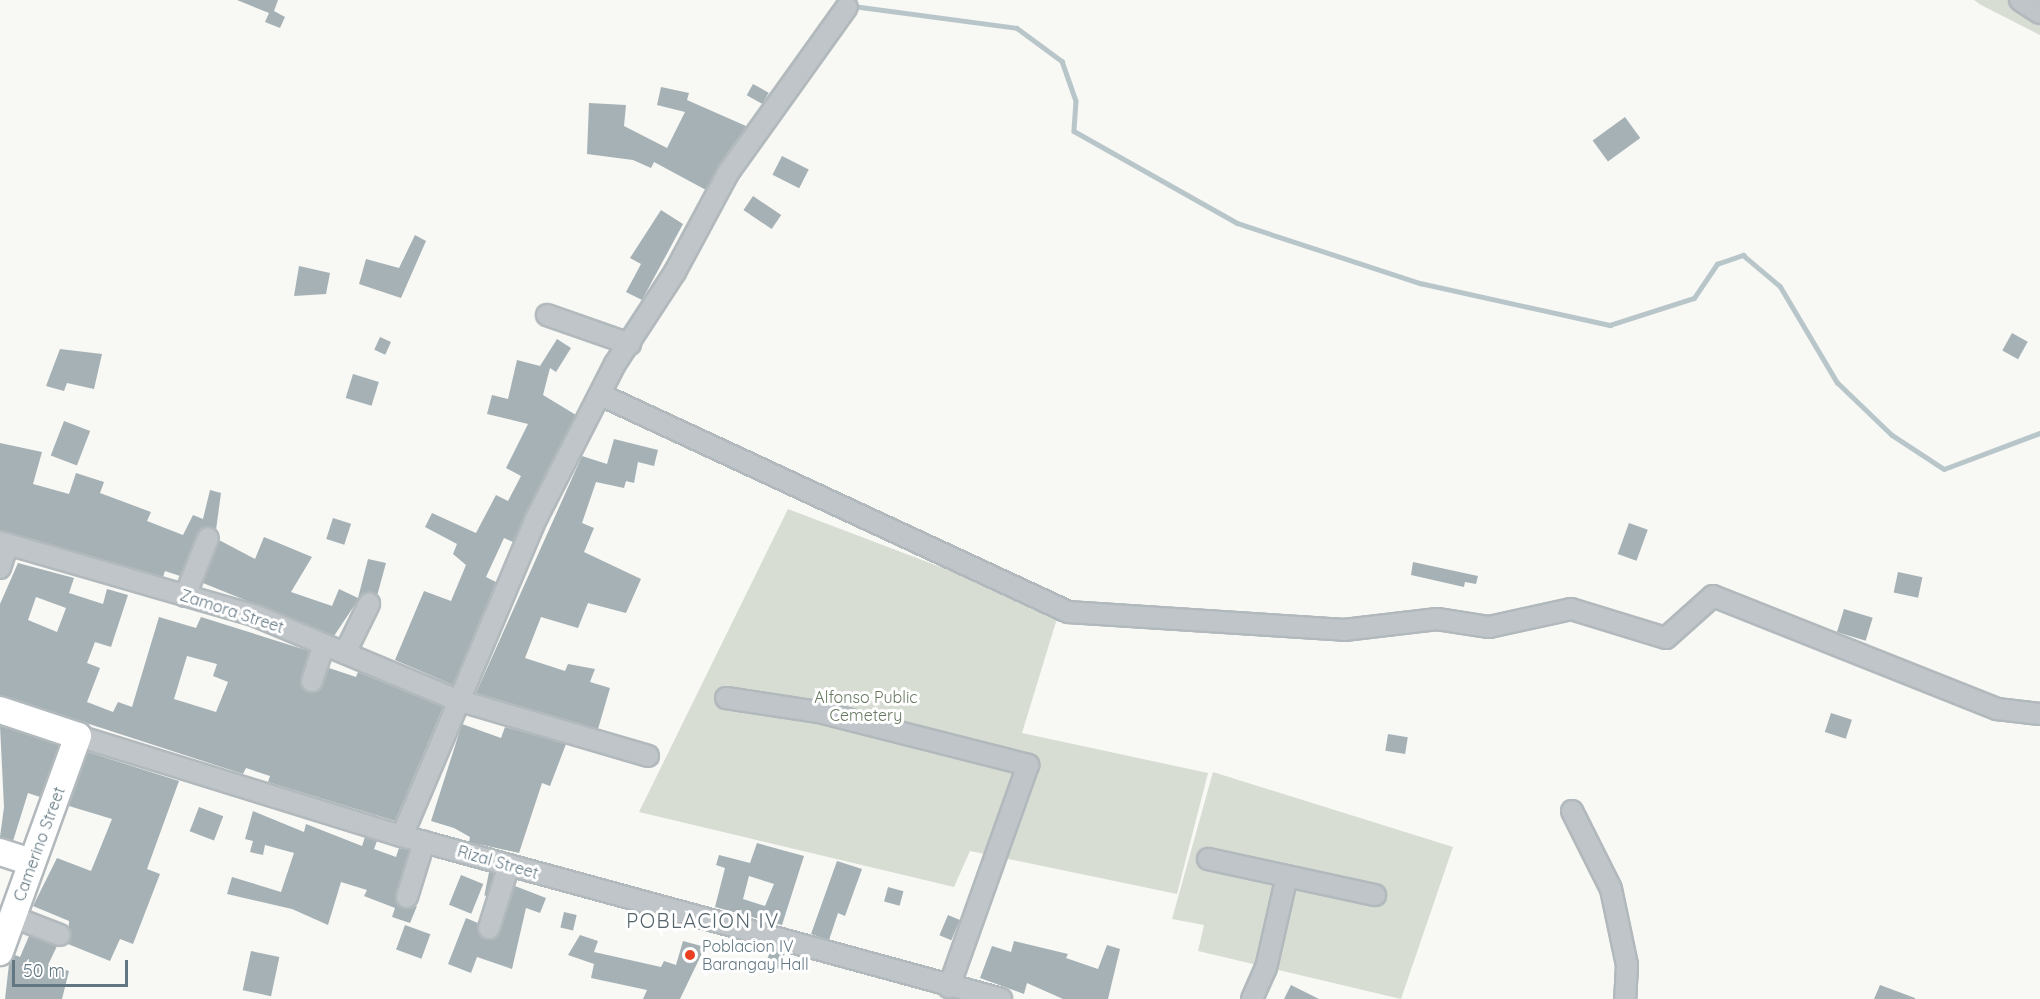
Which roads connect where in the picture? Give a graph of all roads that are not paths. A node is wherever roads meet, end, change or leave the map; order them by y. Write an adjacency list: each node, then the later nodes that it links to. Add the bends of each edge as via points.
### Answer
1 (2020, 0): 3 (street)
2 (847, 7): 5 (street, via 728,173)
3 (2040, 14)
4 (547, 315): 5 (street)
5 (630, 344): 6 (street)
6 (601, 396): 16 (street, via 536,519); 18 (street, via 1068,612 1089,617 1344,630 1437,619 1489,627 1571,609 1666,638 1713,596 1997,709)
7 (208, 538): 10 (street)
8 (4, 543): 9 (street); 10 (street, Zamora Street)
9 (0, 568)
10 (185, 596): 12 (street, Zamora Street)
11 (369, 604): 13 (street)
12 (324, 645): 13 (street, Zamora Street); 14 (street)
13 (345, 653): 16 (street, Zamora Street)
14 (312, 681)
15 (726, 698): 35 (street, via 819,712 1028,765)
16 (457, 700): 20 (street, Zamora Street); 22 (street)
17 (0, 710): 19 (main road, Rizal Street)
18 (2040, 714)
19 (78, 736): 22 (street, Rizal Street); 26 (main road, Camerino Street)
20 (648, 756)
21 (1572, 811): 38 (street, via 1611,889 1627,965)
22 (402, 836): 23 (street, Rizal Street)
23 (424, 842): 27 (street, Rizal Street); 30 (street)
24 (0, 852): 26 (main road)
25 (1208, 859): 28 (street)
26 (31, 862): 31 (main road, Camerino Street)
27 (509, 865): 32 (street); 35 (street, Rizal Street)
28 (1286, 880): 29 (street); 37 (street, via 1266,968)
29 (1375, 895)
30 (407, 897)
31 (13, 917): 33 (street); 34 (main road, Camerino Street)
32 (489, 928)
33 (60, 935)
34 (0, 952)
35 (958, 992): 36 (street, Rizal Street)
36 (1001, 999)
37 (1252, 999)
38 (1625, 999)

